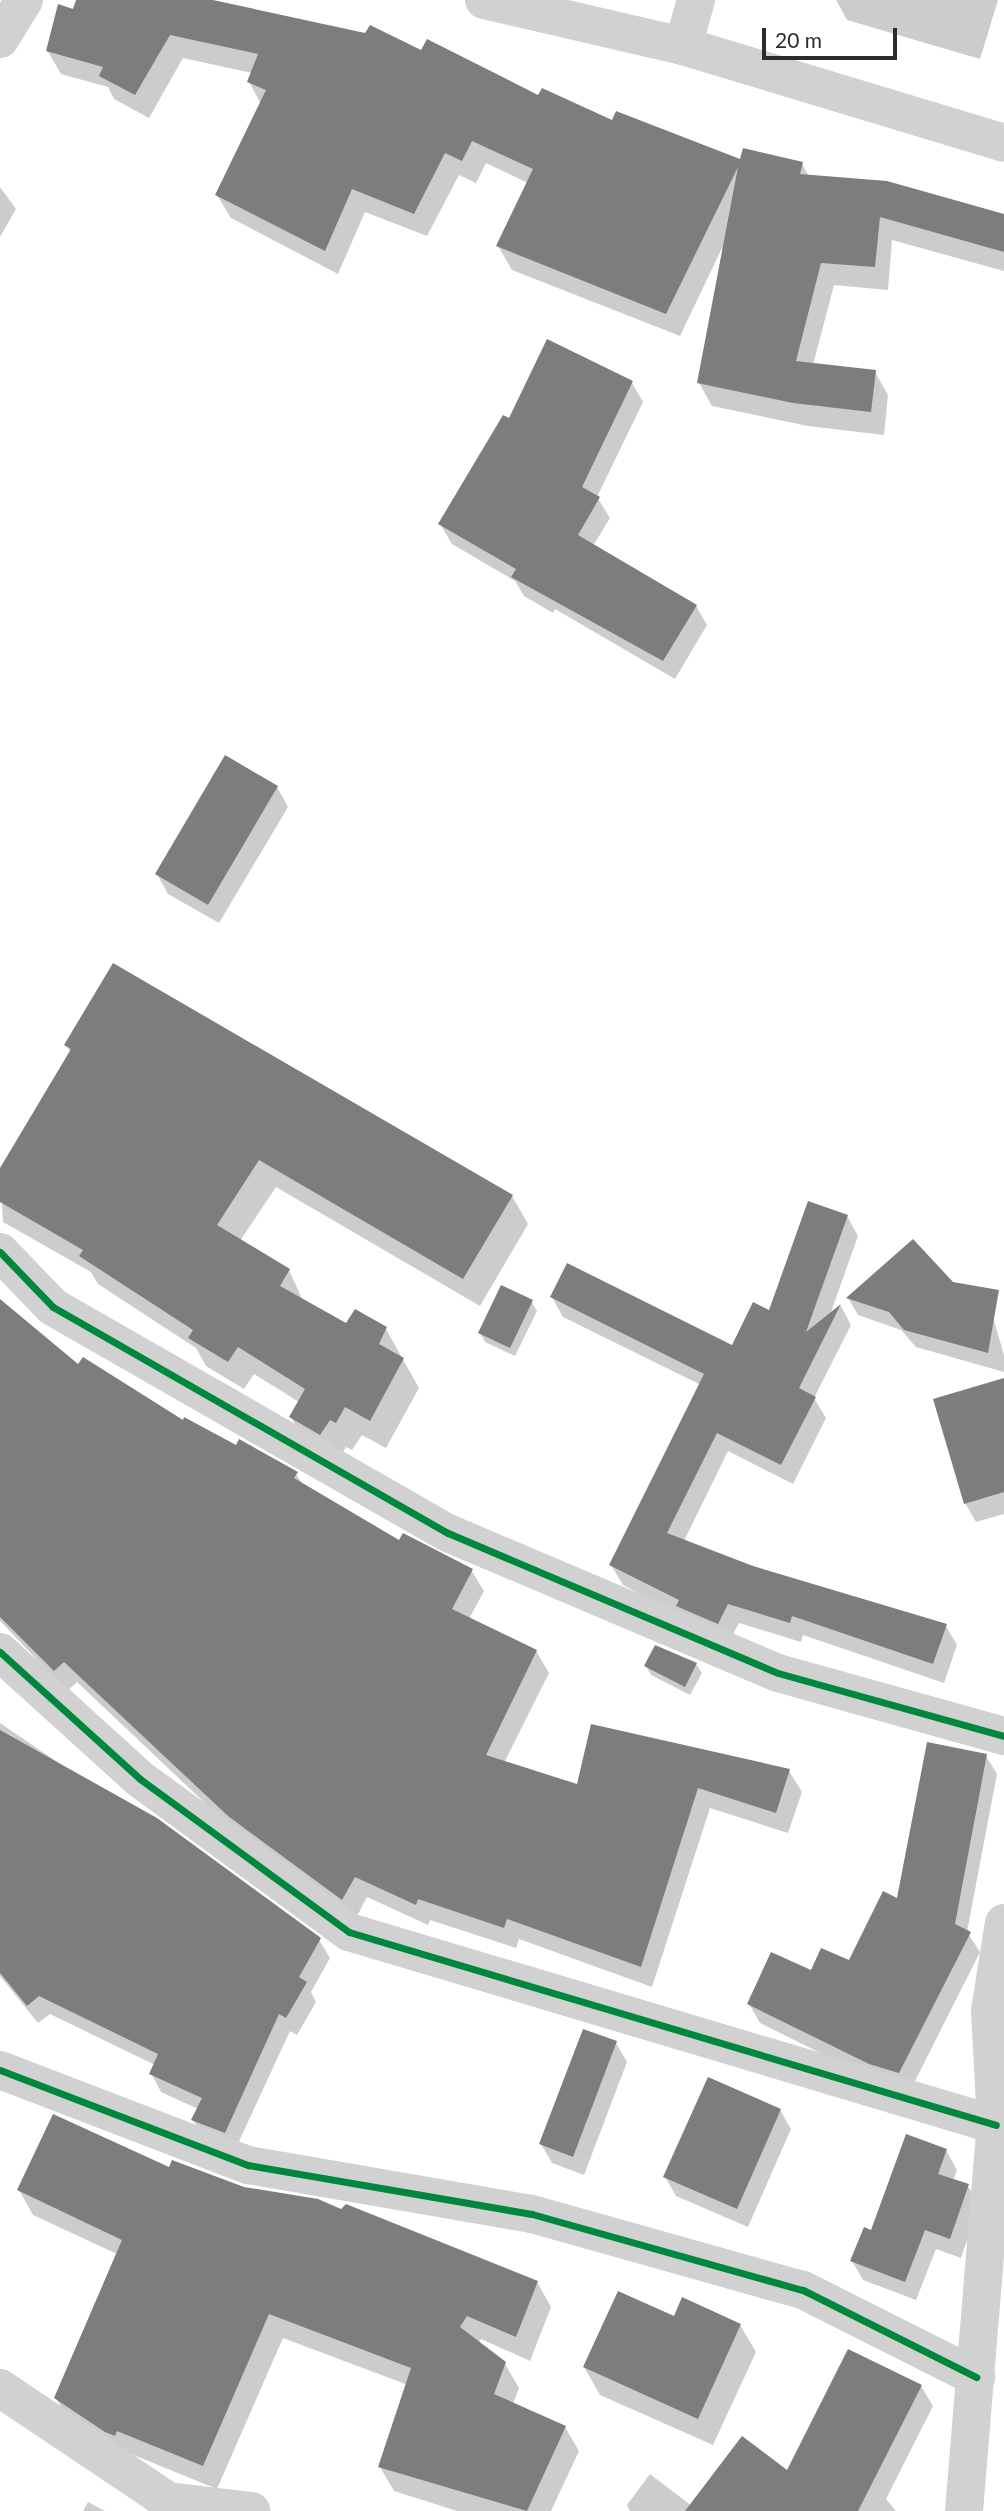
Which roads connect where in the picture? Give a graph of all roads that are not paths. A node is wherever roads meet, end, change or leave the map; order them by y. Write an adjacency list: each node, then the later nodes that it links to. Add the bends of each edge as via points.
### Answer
1 (24, 0): 4 (street)
2 (484, 0): 5 (street)
3 (696, 0): 5 (street)
4 (0, 39)
5 (683, 46): 6 (street)
6 (1004, 143)
7 (0, 1252): 9 (street, via 53,1307 448,1533 778,1673)
8 (0, 1652): 13 (street, via 140,1779 349,1932)
9 (1004, 1736)
10 (1004, 1923): 11 (street)
11 (997, 2014): 13 (street)
12 (0, 2070): 14 (street, via 248,2165 532,2214 803,2290)
13 (996, 2125): 14 (street)
14 (975, 2377): 18 (street)
15 (0, 2388): 16 (street)
16 (166, 2506): 17 (street)
17 (251, 2511)
18 (964, 2511)

